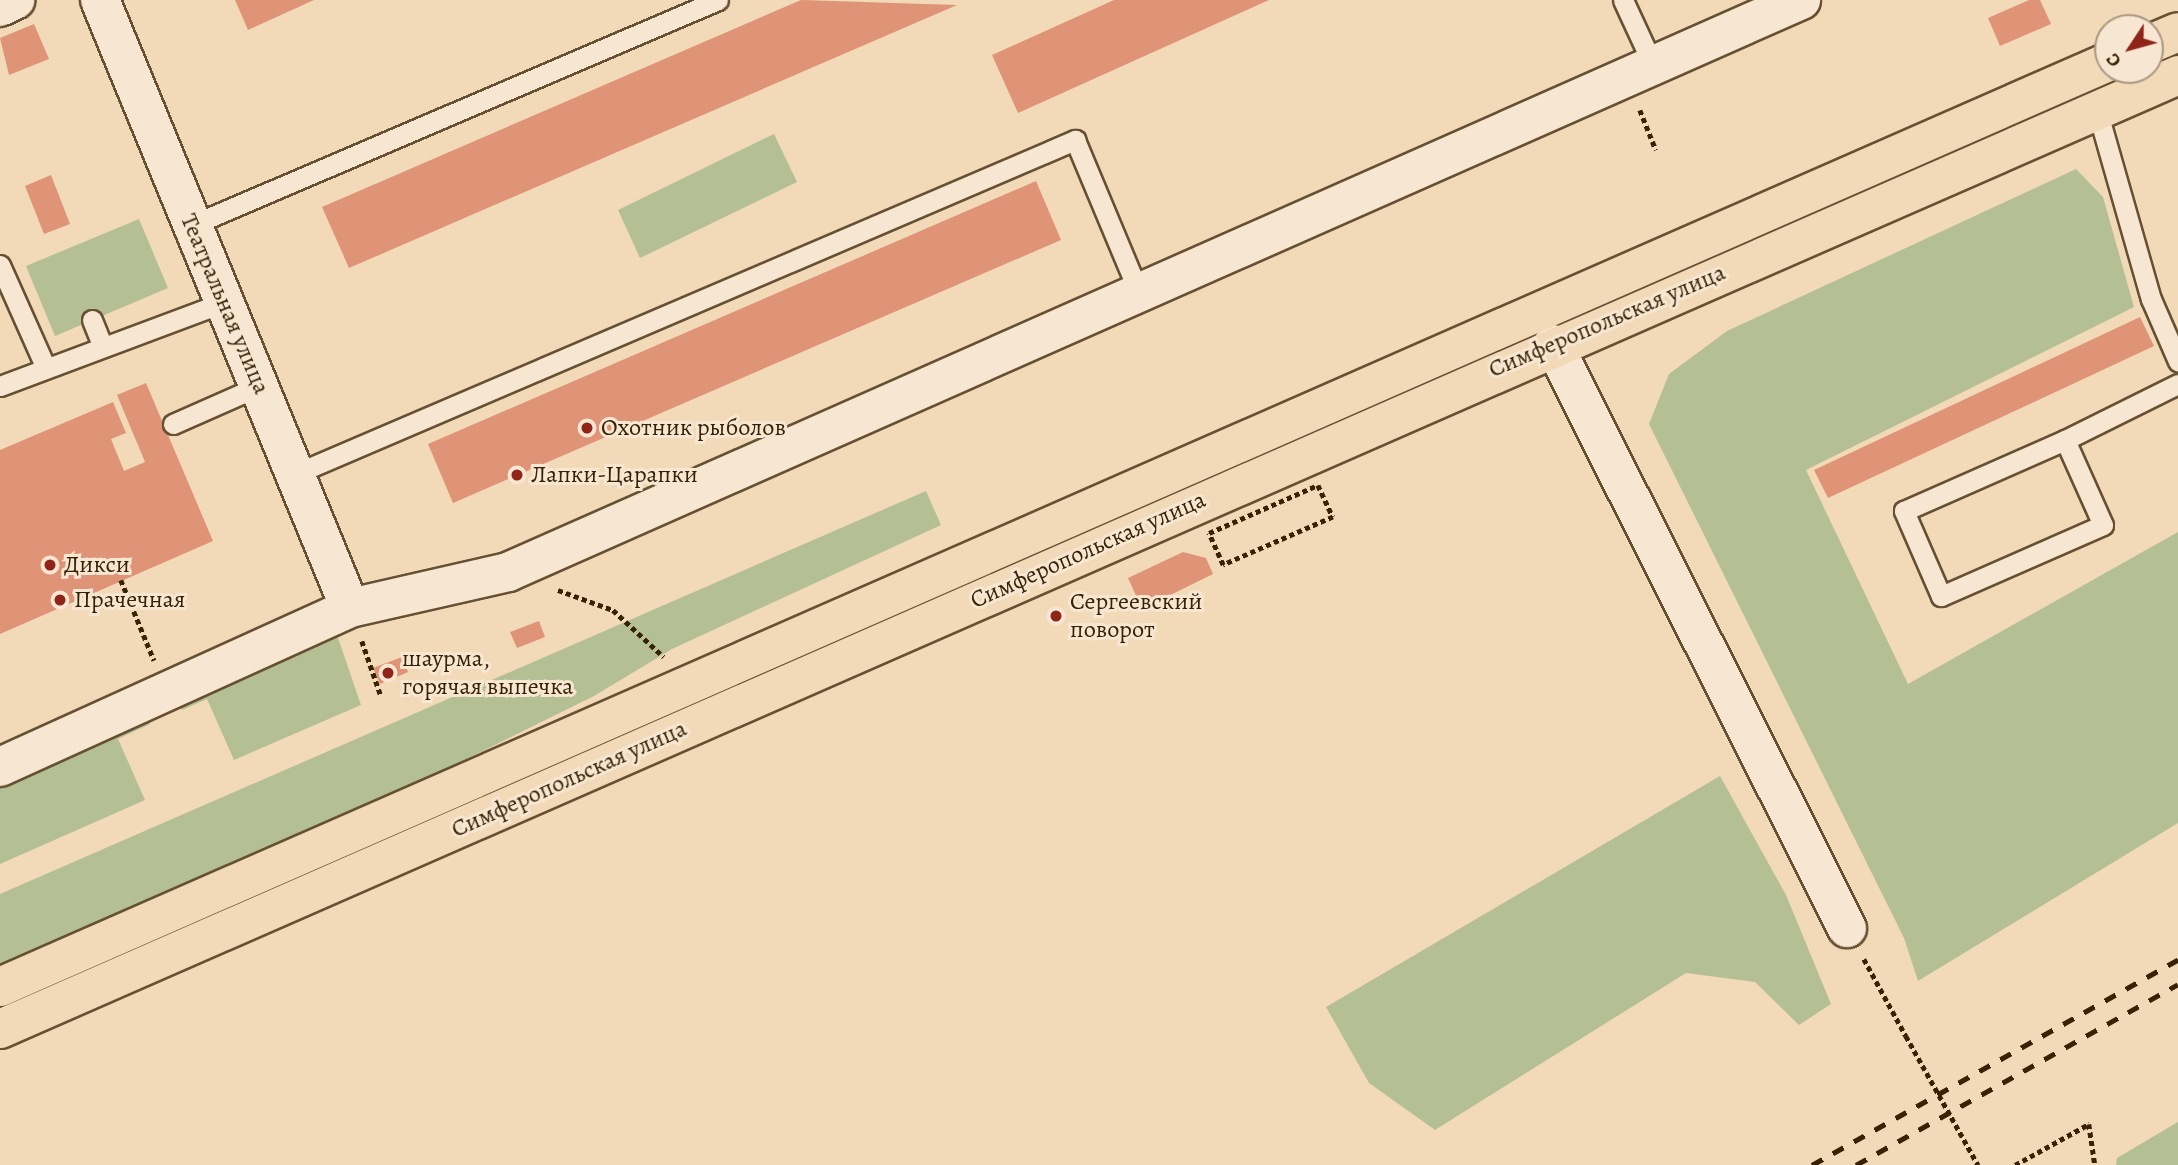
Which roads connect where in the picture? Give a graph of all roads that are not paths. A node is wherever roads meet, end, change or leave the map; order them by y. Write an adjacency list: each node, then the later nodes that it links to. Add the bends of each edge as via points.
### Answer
1 (15, 0): 6 (street)
2 (100, 0): 11 (street, Театральная улица)
3 (718, 0): 11 (lane)
4 (1623, 0): 7 (lane)
5 (1801, 0): 7 (street)
6 (0, 7)
7 (1653, 65): 13 (street)
8 (2094, 68): 29 (main road, Симферопольская улица)
9 (2178, 75): 10 (main road, Симферопольская улица)
10 (2097, 110): 16 (main road, Симферопольская улица); 18 (lane, via 2151,299)
11 (192, 225): 14 (street, Театральная улица)
12 (0, 265): 19 (lane)
13 (1139, 293): 25 (lane, via 1075,140); 26 (street, via 508,572)
14 (225, 302): 17 (lane); 22 (street, Театральная улица)
15 (92, 320): 17 (lane)
16 (1553, 344): 28 (street); 30 (main road, Симферопольская улица)
17 (103, 347): 19 (lane)
18 (2178, 361)
19 (45, 366): 21 (lane)
20 (2178, 384): 24 (lane)
21 (0, 386)
22 (259, 386): 23 (lane); 25 (street, Театральная улица)
23 (173, 424)
24 (2065, 440): 24 (lane, via 1904,511 1941,596 2103,525)
25 (295, 474): 26 (street, Театральная улица)
26 (349, 608): 27 (street)
27 (0, 767)
28 (1847, 928)
29 (0, 987)
30 (0, 1029)

